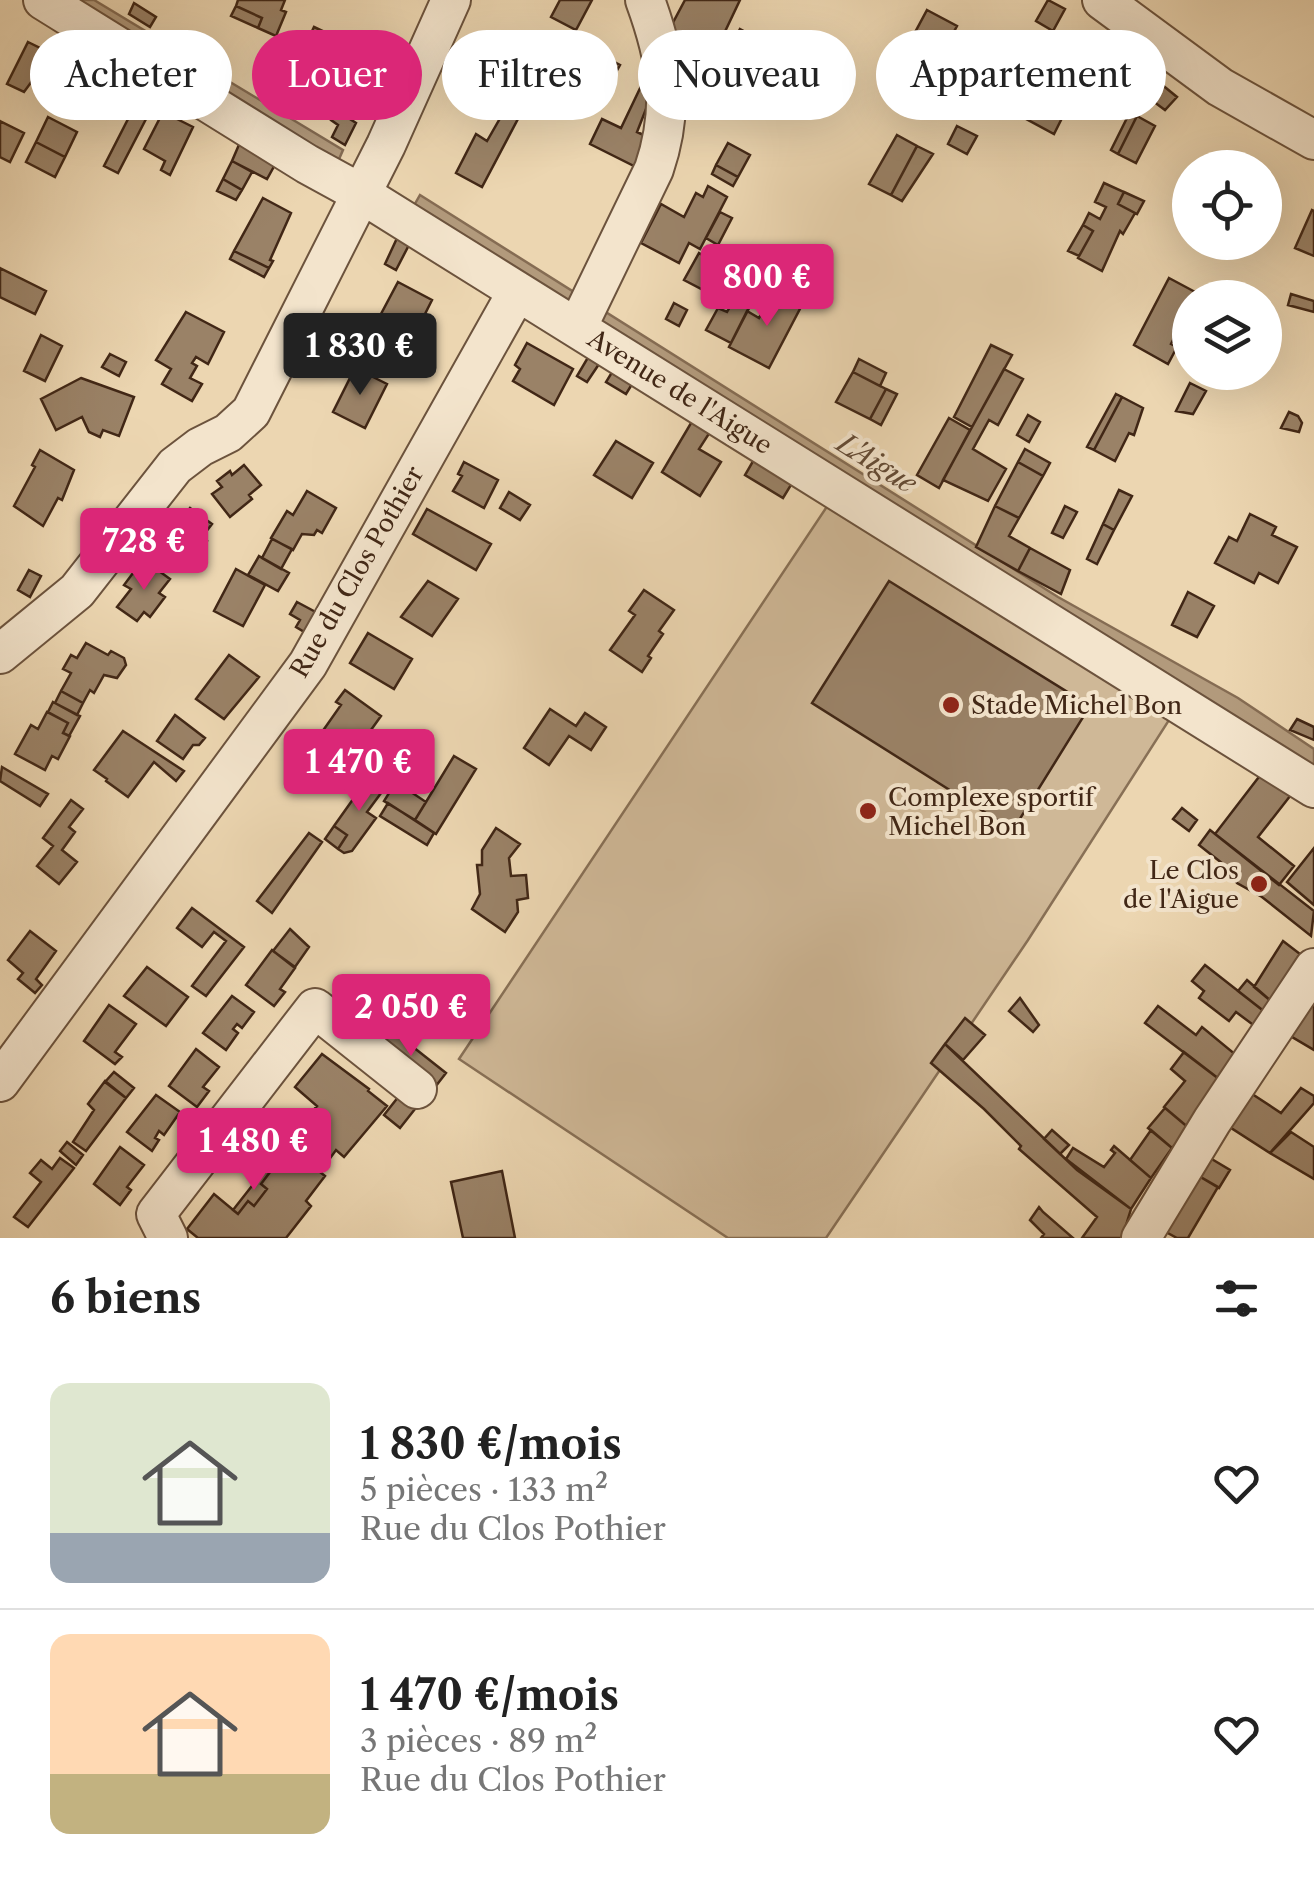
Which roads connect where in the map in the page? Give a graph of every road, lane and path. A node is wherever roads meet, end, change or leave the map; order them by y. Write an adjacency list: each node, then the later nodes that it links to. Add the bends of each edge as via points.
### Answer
1 (43, 0): 6 (street, Avenue de l'Aigue, via 307,164)
2 (451, 0): 6 (street)
3 (645, 0): 8 (street, via 667,78 667,117 654,169)
4 (1102, 0): 5 (street, via 1220,87)
5 (1314, 140)
6 (368, 179): 7 (street, Avenue de l'Aigue); 9 (street, via 251,412 175,466 76,591)
7 (517, 292): 8 (street, Avenue de l'Aigue); 12 (street, Rue du Clos Pothier, via 308,664)
8 (584, 315): 10 (street, Avenue de l'Aigue)
9 (0, 654)
10 (1314, 788)
11 (1314, 968): 15 (street)
12 (0, 1082)
13 (418, 1089): 14 (street, via 315,1008 156,1214)
14 (168, 1238)
15 (1141, 1238)

